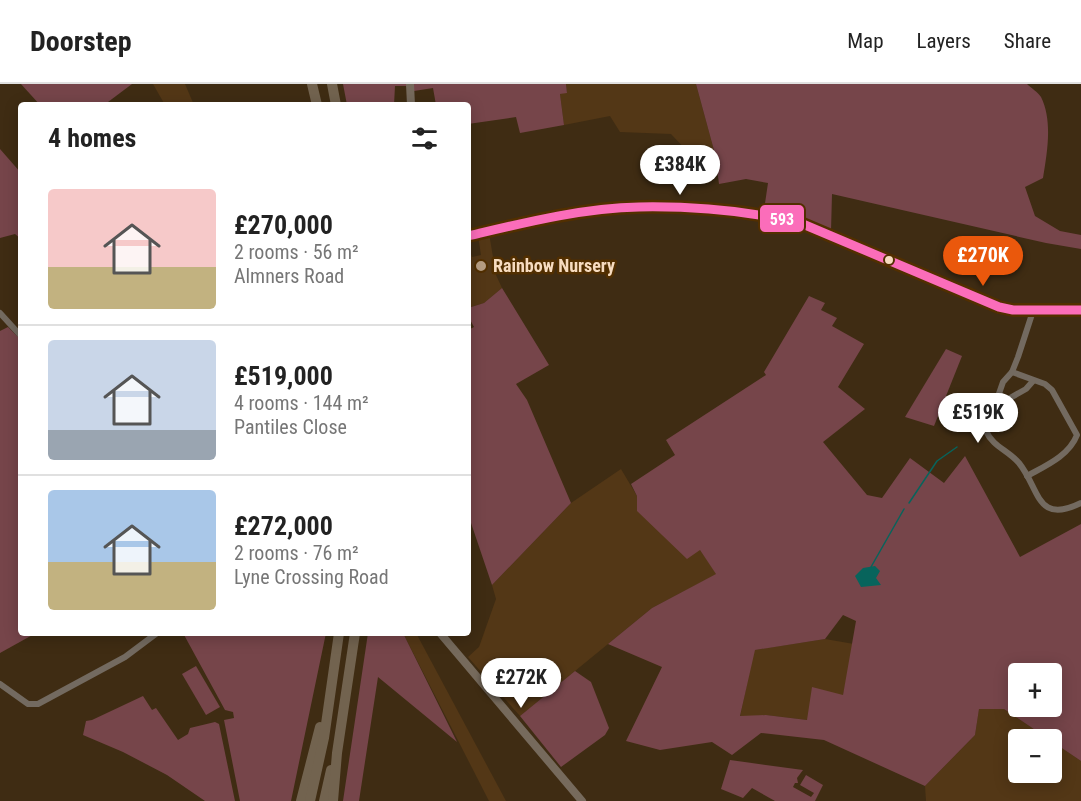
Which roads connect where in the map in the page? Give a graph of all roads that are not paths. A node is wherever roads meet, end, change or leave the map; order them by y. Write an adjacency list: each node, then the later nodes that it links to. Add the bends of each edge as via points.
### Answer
1 (312, 84): 4 (highway)
2 (332, 84): 5 (highway)
3 (410, 84): 6 (street)
4 (316, 102)
5 (335, 102)
6 (411, 102)
7 (471, 235): 9 (street, via 527,222 629,208 769,216 807,225 999,307)
8 (1081, 310): 9 (street)
9 (1033, 311): 12 (street)
10 (0, 313): 11 (street)
11 (18, 333)
12 (1012, 372): 13 (street); 14 (street, via 1003,382)
13 (1033, 381): 14 (street); 15 (street, via 1052,390)
14 (995, 406): 16 (street, via 986,427 990,440 1014,458)
15 (1077, 437): 16 (street, via 1059,458)
16 (1027, 476): 17 (street, via 1036,497 1052,509)
17 (1081, 503)
18 (154, 636): 22 (street, via 125,657 38,704 28,704)
19 (339, 636): 23 (highway)
20 (355, 636): 24 (highway)
21 (443, 636): 29 (street)
22 (0, 684)
23 (328, 705): 25 (highway); 26 (highway)
24 (337, 753): 27 (highway); 28 (highway)
25 (301, 801)
26 (310, 801)
27 (324, 801)
28 (333, 801)
29 (582, 801)

